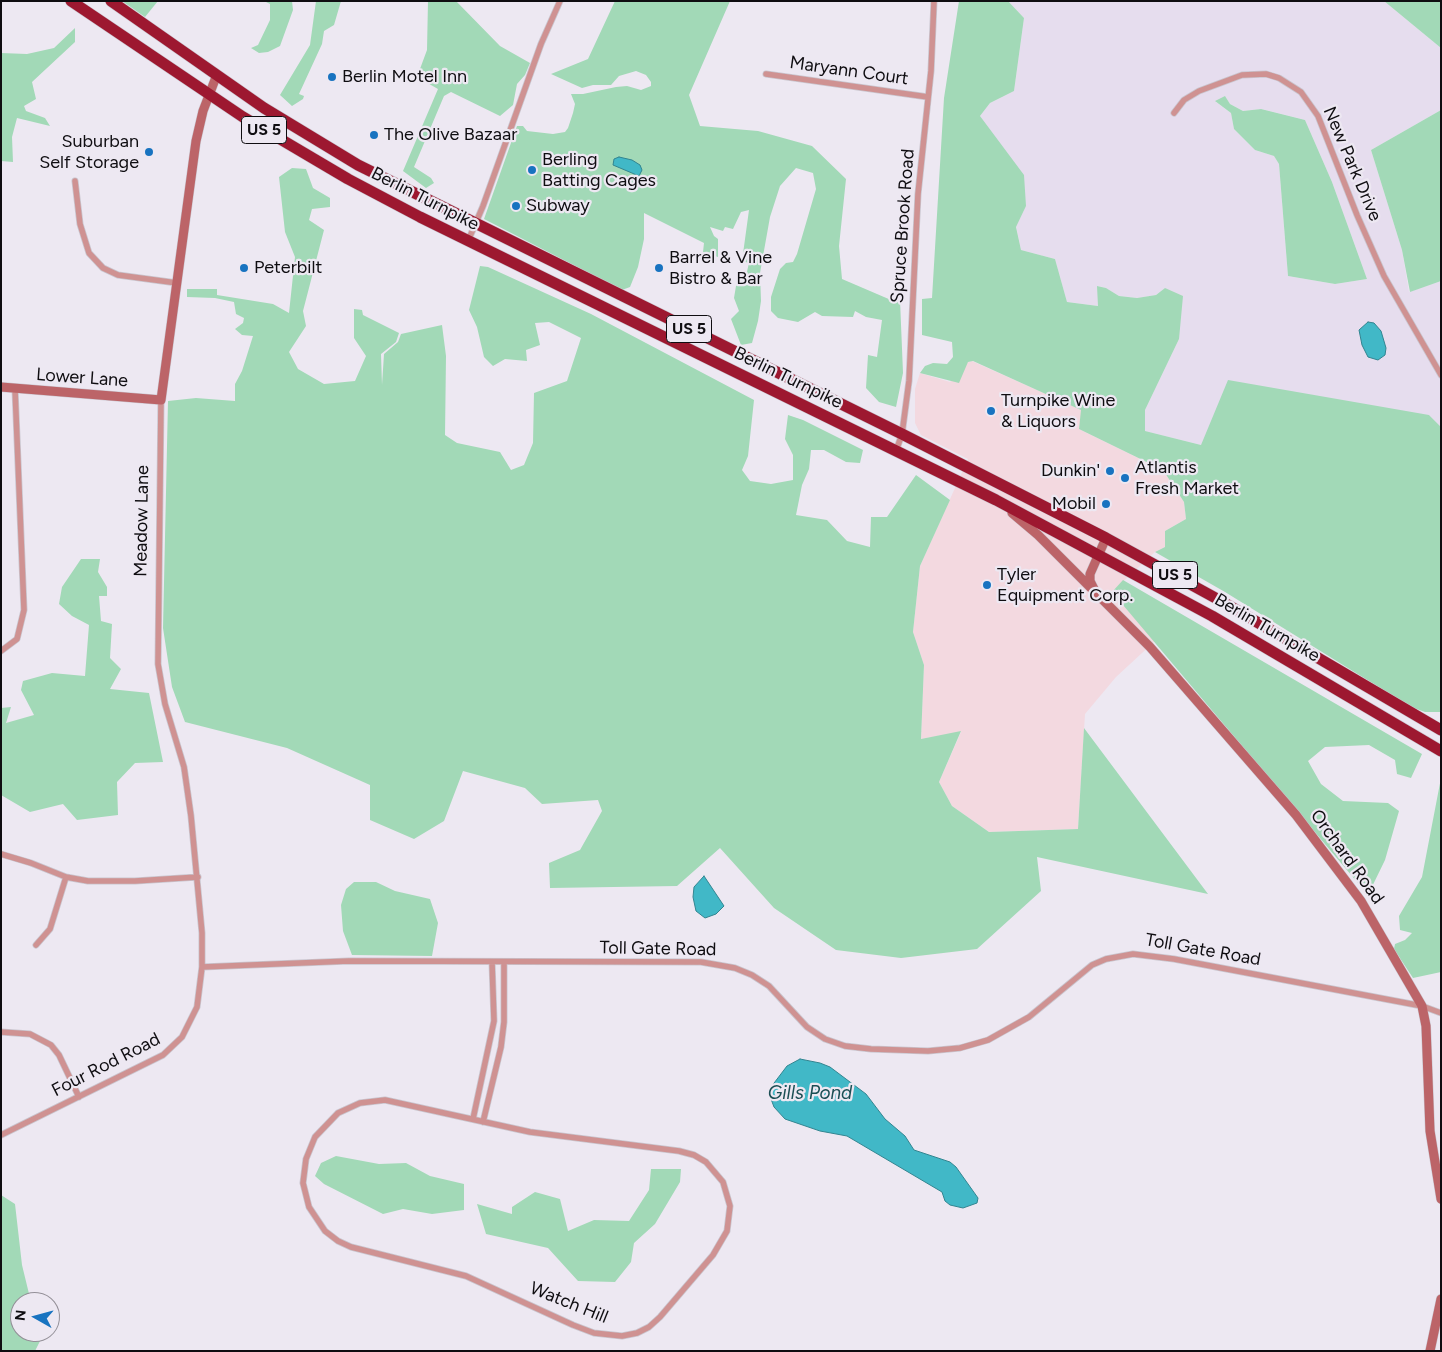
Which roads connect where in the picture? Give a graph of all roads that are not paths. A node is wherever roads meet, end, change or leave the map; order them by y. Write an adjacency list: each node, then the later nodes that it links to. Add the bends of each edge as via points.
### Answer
1 (71, 1): 7 (highway, Berlin Turnpike / US 5)
2 (111, 1): 6 (highway, Berlin Turnpike / US 5)
3 (560, 1): 11 (street)
4 (934, 1): 8 (street, Spruce Brook Road)
5 (766, 74): 8 (street, Maryann Court)
6 (216, 77): 7 (street, Meadow Lane); 11 (highway, Berlin Turnpike / US 5, via 358,165)
7 (209, 94): 12 (highway, Berlin Turnpike / US 5, via 348,179); 13 (street, Meadow Lane, via 196,141)
8 (928, 97): 18 (street, Spruce Brook Road, via 918,194 909,382)
9 (1174, 113): 14 (street, New Park Drive, via 1184,100 1199,91 1242,75 1266,74 1301,92 1318,116 1356,215 1384,276)
10 (75, 181): 13 (street, via 80,224 89,253 103,268 118,275)
11 (475, 224): 12 (street); 18 (highway, Berlin Turnpike / US 5)
12 (468, 241): 19 (highway, Berlin Turnpike / US 5)
13 (177, 283): 17 (street, Meadow Lane)
14 (1441, 375)
15 (1, 387): 16 (street, Lower Lane)
16 (15, 390): 17 (street, Lower Lane); 24 (street, via 24,610 17,639)
17 (161, 400): 29 (street, Meadow Lane, via 158,664 165,704 184,767)
18 (902, 434): 19 (street, Spruce Brook Road); 21 (highway, Berlin Turnpike / US 5)
19 (896, 451): 20 (highway, Berlin Turnpike / US 5)
20 (996, 500): 22 (highway, Berlin Turnpike / US 5); 23 (street, Orchard Road)
21 (1106, 538): 22 (street, Orchard Road); 25 (highway, Berlin Turnpike / US 5, via 1228,605)
22 (1098, 554): 23 (street, Orchard Road, via 1090,581); 26 (highway, Berlin Turnpike / US 5)
23 (1099, 595): 36 (street, Orchard Road, via 1230,738 1335,864 1361,901)
24 (1, 651)
25 (1441, 730)
26 (1440, 748)
27 (1, 854): 28 (street)
28 (66, 877): 29 (street, via 103,882); 30 (street, via 50,929)
29 (198, 877): 33 (street, Meadow Lane)
30 (36, 945)
31 (492, 962): 32 (street, Toll Gate Road); 33 (street, Toll Gate Road, via 314,962); 34 (street)
32 (504, 962): 35 (street); 36 (street, Toll Gate Road, via 676,961 719,964 752,975 769,986 807,1027 825,1039 845,1046 871,1049 936,1050 960,1048 988,1040 1029,1016 1092,965 1106,958 1133,954)
33 (202, 967): 41 (street, Four Rod Road, via 197,1007 190,1025 173,1047 150,1063)
34 (494, 995): 35 (street); 39 (street, via 494,1021)
35 (505, 996): 40 (street, via 501,1047)
36 (1422, 1006): 37 (street, Toll Gate Road); 45 (street, Orchard Road, via 1426,1026 1430,1131)
37 (1441, 1013)
38 (1, 1032): 41 (street, via 30,1034 51,1045)
39 (485, 1070): 40 (street); 42 (street)
40 (495, 1072): 43 (street)
41 (79, 1097): 44 (street, Four Rod Road)
42 (473, 1119): 43 (street, Watch Hill); 43 (street, Watch Hill, via 385,1100 360,1103 338,1113 315,1137 306,1159 303,1183 316,1219 338,1241 351,1247 466,1276 548,1314 594,1333 610,1336 637,1333 649,1327 722,1243 731,1218 728,1195 716,1172 694,1155 530,1132)
43 (483, 1122)
44 (1, 1135)
45 (1441, 1200)
46 (1441, 1299): 47 (street)
47 (1430, 1351)

